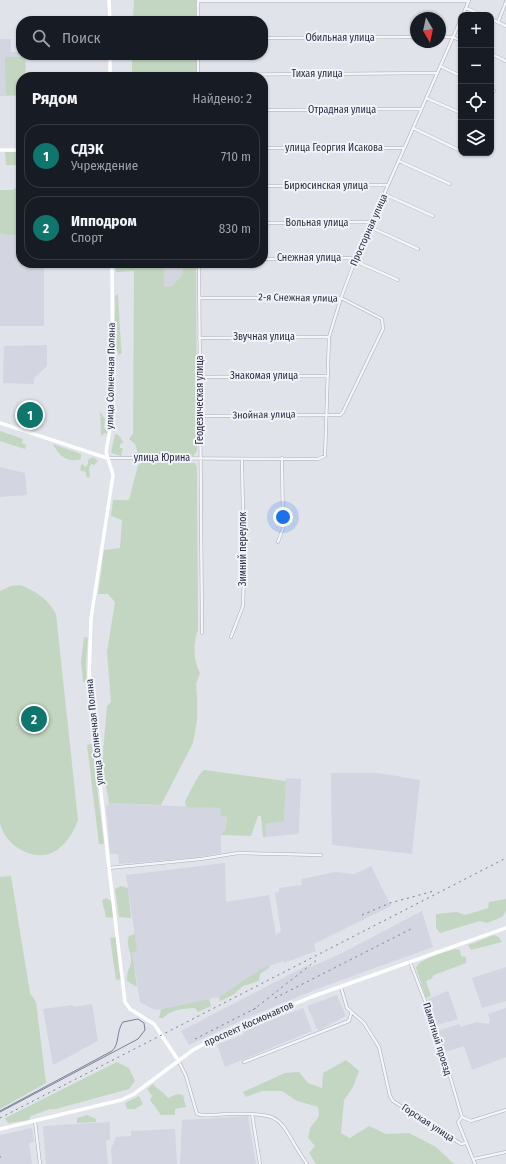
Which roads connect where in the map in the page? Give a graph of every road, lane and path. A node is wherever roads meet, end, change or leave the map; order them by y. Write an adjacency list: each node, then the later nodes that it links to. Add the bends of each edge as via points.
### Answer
1 (109, 0): 8 (street)
2 (469, 0): 3 (street); 5 (street)
3 (198, 1): 9 (street)
4 (506, 2): 11 (street)
5 (466, 8): 6 (street); 7 (street)
6 (464, 12)
7 (475, 12)
8 (110, 16)
9 (198, 16)
10 (494, 20): 11 (street)
11 (498, 22): 13 (street)
12 (458, 26): 16 (street, Просторная улица)
13 (506, 26)
14 (410, 37): 17 (street, Обильная улица)
15 (446, 37): 16 (street)
16 (453, 37): 18 (street); 23 (street, Просторная улица)
17 (268, 38)
18 (458, 40)
19 (494, 55): 22 (street)
20 (110, 60): 24 (street)
21 (198, 60): 25 (street)
22 (506, 61)
23 (440, 66): 26 (street, Просторная улица); 28 (street)
24 (110, 72)
25 (198, 72)
26 (437, 73): 27 (street, Тихая улица); 29 (street, Просторная улица)
27 (268, 75)
28 (458, 75)
29 (426, 98): 30 (street, Просторная улица); 32 (street)
30 (421, 109): 31 (street, Отрадная улица); 33 (street, Просторная улица)
31 (268, 110)
32 (458, 112)
33 (413, 128): 35 (street, Просторная улица); 38 (street)
34 (268, 148): 35 (street, улица Георгия Исакова)
35 (404, 148): 39 (street, Просторная улица)
36 (0, 150): 37 (street)
37 (16, 150)
38 (458, 150)
39 (399, 161): 40 (street); 41 (street, Просторная улица)
40 (450, 184)
41 (388, 185): 42 (street, Бирюсинская улица); 43 (street, Просторная улица)
42 (268, 186)
43 (384, 194): 44 (street); 45 (street, Просторная улица)
44 (433, 216)
45 (372, 222): 46 (street, Вольная улица); 47 (street, Просторная улица)
46 (268, 223)
47 (370, 227): 48 (street); 50 (street, Просторная улица)
48 (418, 249)
49 (268, 259): 50 (street, Снежная улица)
50 (355, 259): 53 (street, Снежная улица); 55 (street, Просторная улица)
51 (112, 268): 65 (street, улица Солнечная Поляна, via 113,411)
52 (199, 268): 54 (street, Геодезическая улица)
53 (398, 280)
54 (199, 298): 55 (street, 2-я Снежная улица); 58 (street, Геодезическая улица)
55 (341, 298): 56 (street, 2-я Снежная улица, via 382,319); 57 (street, Просторная улица)
56 (383, 329): 61 (street, Знойная улица, via 343,412 336,416)
57 (329, 337): 58 (street, Звучная улица); 59 (street, Просторная улица)
58 (199, 338): 60 (street, Геодезическая улица)
59 (328, 376): 60 (street, Знакомая улица); 61 (street, Просторная улица)
60 (200, 377): 62 (street, Геодезическая улица)
61 (327, 415): 62 (street, Знойная улица); 64 (street, Просторная улица)
62 (200, 416): 66 (street, Геодезическая улица)
63 (0, 423): 65 (street, улица Юрина)
64 (327, 452): 67 (street, улица Юрина, via 318,459)
65 (107, 458): 66 (street, улица Юрина); 73 (street, улица Солнечная Поляна, via 113,475 91,619 89,666)
66 (200, 458): 68 (street, улица Юрина); 70 (street, Геодезическая улица)
67 (282, 458): 68 (street, улица Юрина); 69 (street, via 283,528)
68 (242, 459): 71 (street, Зимний переулок, via 244,574 242,606)
69 (278, 542)
70 (202, 633)
71 (231, 637)
72 (321, 855): 73 (street, via 238,853)
73 (109, 868): 78 (street, улица Солнечная Поляна, via 125,1002 130,1009 154,1024)
74 (506, 928): 75 (street, проспект Космонавтов)
75 (410, 962): 76 (street, проспект Космонавтов); 82 (street, Памятный проезд, via 436,1029)
76 (341, 987): 77 (street, Горская улица, via 347,1008); 78 (street, проспект Космонавтов, via 223,1034)
77 (352, 1014): 79 (street, via 349,1021); 85 (street, Горская улица, via 364,1023 379,1047 393,1101 461,1144)
78 (178, 1060): 81 (street, via 186,1076 197,1114); 83 (street, проспект Космонавтов, via 124,1099)
79 (244, 1062)
80 (506, 1110): 82 (street, via 471,1121)
81 (252, 1114): 89 (street); 90 (street, via 266,1114 277,1120 286,1129)
82 (462, 1117): 85 (street, Горская улица, via 458,1122)
83 (35, 1121): 84 (street, проспект Космонавтов); 88 (street)
84 (0, 1129)
85 (466, 1143): 87 (street, Горская улица)
86 (506, 1152): 87 (street)
87 (474, 1159): 91 (street, Горская улица)
88 (40, 1164)
89 (260, 1164)
90 (307, 1164)
91 (475, 1164)

